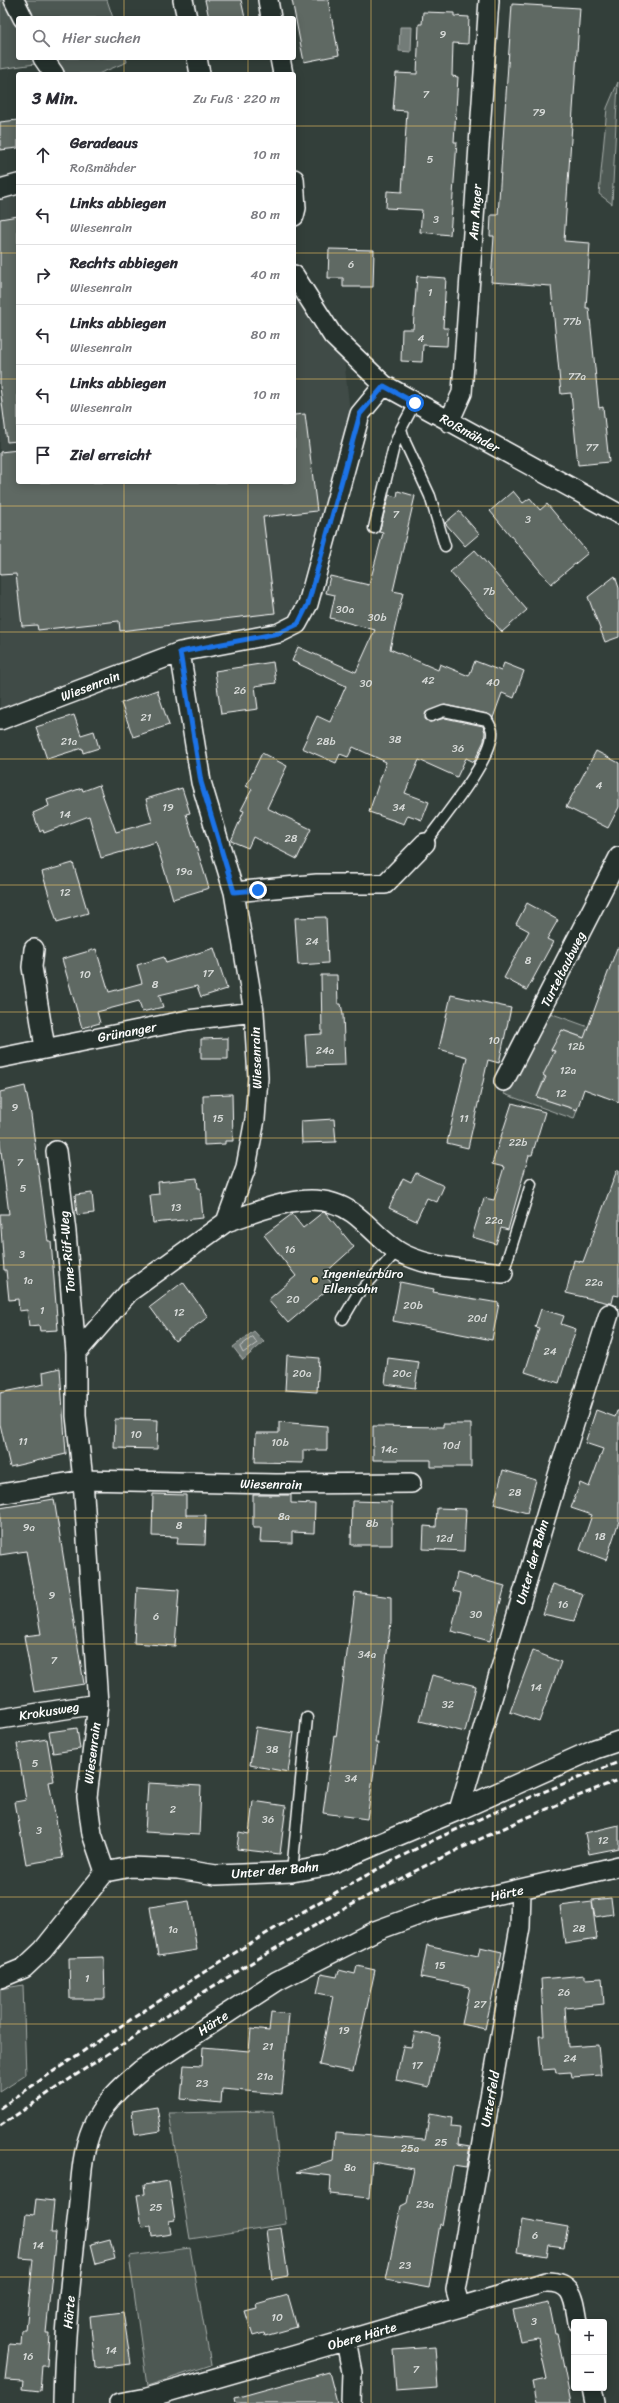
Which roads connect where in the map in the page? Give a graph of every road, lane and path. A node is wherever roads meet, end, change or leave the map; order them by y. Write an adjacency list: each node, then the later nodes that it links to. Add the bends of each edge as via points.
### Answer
1 (14, 0): 5 (street)
2 (183, 0): 6 (street)
3 (268, 0): 7 (street)
4 (489, 0): 19 (street, Am Anger, via 462,394)
5 (22, 16)
6 (187, 16)
7 (271, 16)
8 (44, 60): 11 (street)
9 (197, 60): 12 (street)
10 (280, 60): 13 (street)
11 (53, 72)
12 (200, 72)
13 (283, 72)
14 (16, 185): 15 (street)
15 (0, 189)
16 (296, 278): 17 (street, Roßmähder, via 333,336)
17 (384, 386): 18 (street, Roßmähder); 24 (street, Wiesenrain, via 360,414 308,604 298,624 279,633)
18 (415, 403): 19 (street, Roßmähder); 20 (lane)
19 (449, 422): 21 (street, Roßmähder)
20 (401, 429): 22 (lane, via 394,446); 23 (lane, via 430,496)
21 (619, 514)
22 (374, 528)
23 (445, 546)
24 (180, 652): 26 (street, Wiesenrain); 29 (street, Wiesenrain, via 201,782)
25 (431, 716): 27 (lane, via 444,711 487,720 492,730 492,739 471,783)
26 (0, 720)
27 (425, 843): 29 (street, via 386,884 317,884)
28 (619, 857): 34 (street, Turteltaubweg)
29 (234, 892): 31 (street, Wiesenrain)
30 (34, 949): 32 (street, via 32,967)
31 (254, 1012): 32 (street, Grünanger, via 188,1020); 37 (street, Wiesenrain, via 258,1078 255,1119 246,1167)
32 (45, 1048): 33 (street, Grünanger)
33 (0, 1058)
34 (504, 1080)
35 (56, 1150): 42 (street, Tone-Rüf-Weg)
36 (530, 1184): 39 (lane)
37 (226, 1222): 38 (street, via 290,1202 326,1200 353,1213); 42 (street, via 129,1292)
38 (397, 1251): 39 (street, via 426,1264); 41 (lane, via 357,1295)
39 (503, 1274)
40 (609, 1314): 50 (street, Unter der Bahn, via 560,1465)
41 (344, 1319)
42 (76, 1353): 43 (street, Wiesenrain, via 76,1416)
43 (83, 1480): 44 (street, Wiesenrain, via 276,1484); 45 (street, Wiesenrain); 46 (street, Wiesenrain)
44 (411, 1483)
45 (0, 1494)
46 (98, 1704): 48 (street, Krokusweg); 52 (street, Wiesenrain, via 87,1797 92,1834)
47 (307, 1718): 53 (lane)
48 (0, 1719)
49 (619, 1741): 50 (street, Unter der Bahn, via 595,1749)
50 (459, 1810): 53 (street, Unter der Bahn, via 339,1862)
51 (619, 1866): 54 (street, Härte)
52 (105, 1872): 53 (street, Unter der Bahn, via 131,1867 178,1869 216,1875); 55 (street, via 43,1950 24,1968)
53 (292, 1872)
54 (521, 1890): 56 (street, Unterfeld, via 520,1927 456,2290); 60 (street, Härte, via 411,1917 339,1948 277,1982 141,2070 120,2087 92,2128 84,2155)
55 (0, 1978)
56 (462, 2307): 57 (street, Obere Härte, via 556,2281 565,2285 572,2293); 58 (street, Obere Härte)
57 (577, 2319)
58 (346, 2341): 61 (street, Obere Härte, via 146,2398); 62 (street, via 351,2365)
59 (593, 2391): 63 (street)
60 (62, 2403)
61 (118, 2403)
62 (351, 2403)
63 (595, 2403)

